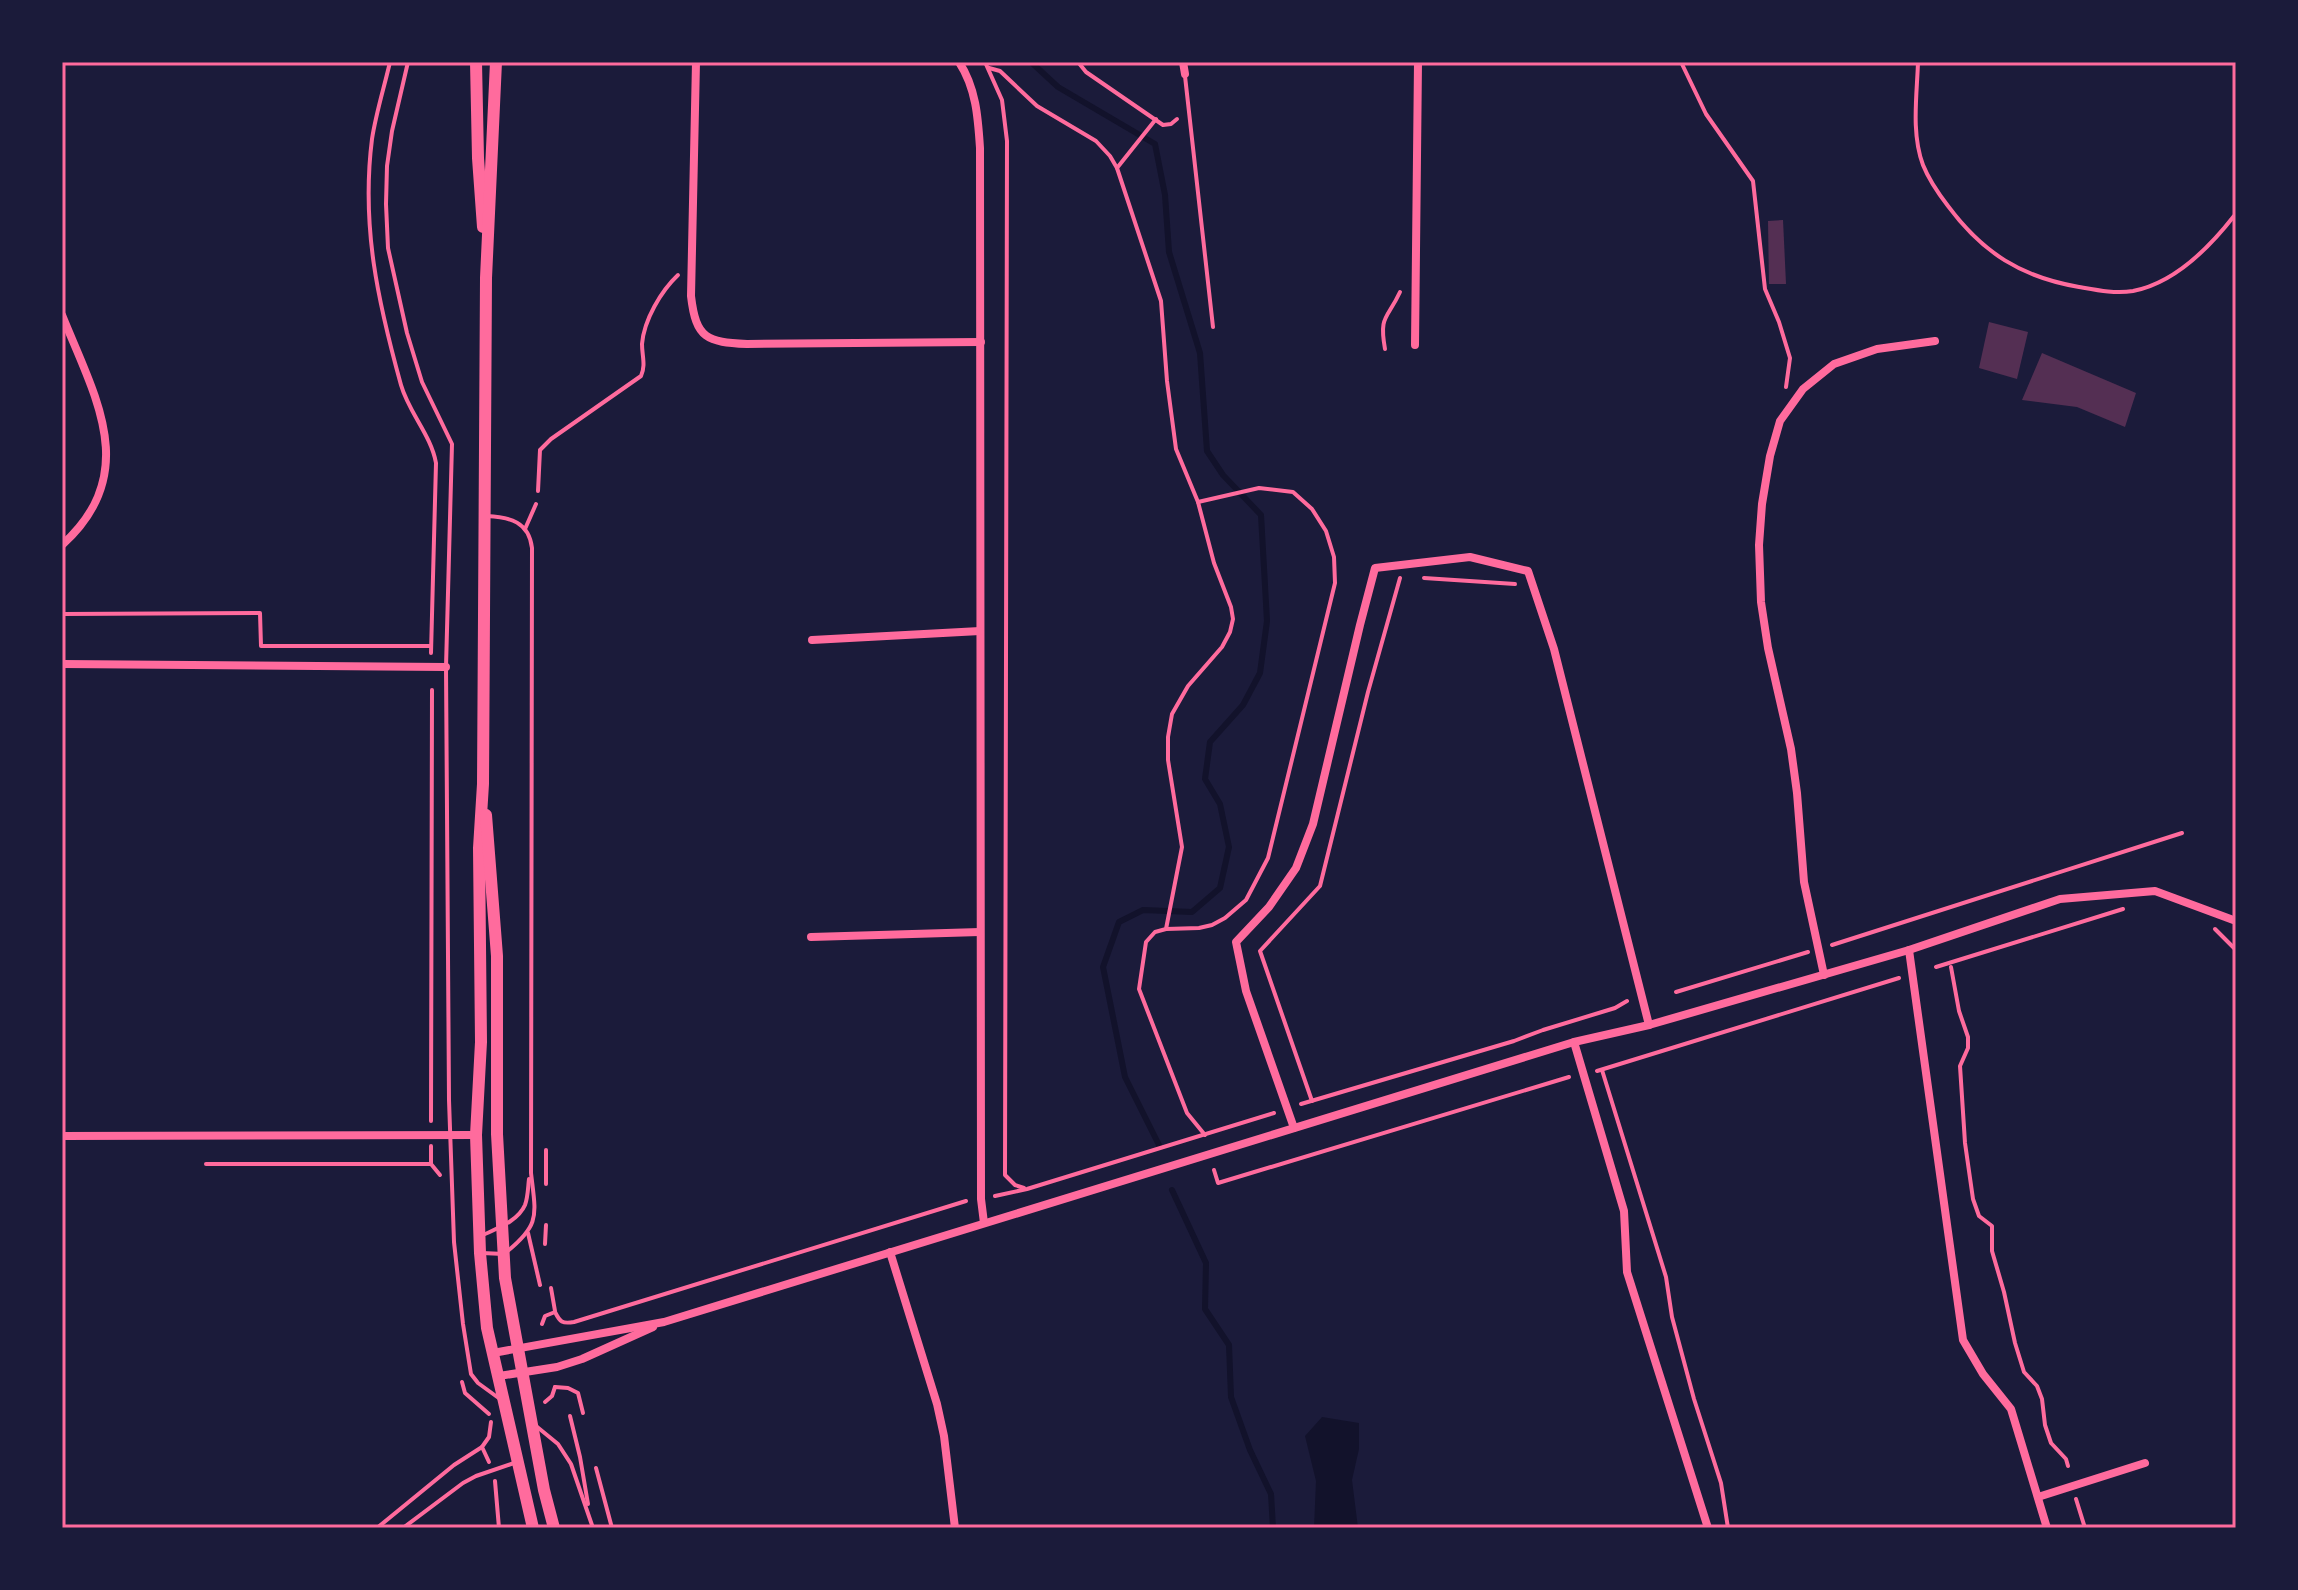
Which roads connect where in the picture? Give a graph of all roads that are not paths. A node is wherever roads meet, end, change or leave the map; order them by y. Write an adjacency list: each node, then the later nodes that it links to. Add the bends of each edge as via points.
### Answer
1 (408, 62): 22 (lane, via 387,166 388,248 422,382 452,444)
2 (476, 62): 9 (main road)
3 (496, 62): 9 (main road)
4 (696, 62): 13 (street, via 691,272 693,317 703,334 721,343)
5 (959, 62): 13 (street, via 978,108)
6 (1183, 62): 8 (street)
7 (1418, 62): 14 (street)
8 (1185, 74): 11 (lane)
9 (486, 278): 16 (main road)
10 (62, 315): 18 (street, via 100,413 107,454 94,507)
11 (1213, 327)
12 (1935, 341): 28 (street, via 1877,349 1834,364 1803,389 1780,421 1770,456 1759,545 1761,602 1791,749 1804,882)
13 (981, 342): 19 (street)
14 (1415, 345)
15 (536, 504): 17 (lane)
16 (485, 516): 17 (lane, via 510,518); 23 (main road)
17 (525, 529): 36 (lane, via 532,558)
18 (62, 545)
19 (980, 631): 20 (street); 25 (street)
20 (812, 640)
21 (62, 664): 22 (street)
22 (446, 667): 35 (lane)
23 (483, 784): 32 (main road, via 497,956); 33 (main road)
24 (2236, 921): 27 (street, via 2155,891 2060,899)
25 (980, 932): 26 (street); 37 (street)
26 (811, 937)
27 (1909, 950): 28 (street); 55 (street, via 1963,1340 2011,1409)
28 (1824, 975): 29 (street)
29 (1649, 1025): 30 (street); 31 (street, via 1554,649 1528,571 1470,557 1375,568 1313,824 1296,868 1236,942 1246,991)
30 (1574, 1042): 31 (street); 62 (street, via 1624,1211 1627,1272)
31 (1294, 1128): 37 (street)
32 (497, 1134): 33 (main road); 38 (main road)
33 (476, 1135): 35 (street); 40 (main road)
34 (62, 1136): 35 (street)
35 (450, 1136): 50 (lane, via 454,1242 471,1374)
36 (531, 1173): 38 (lane, via 526,1204); 39 (lane, via 534,1217)
37 (984, 1223): 41 (street)
38 (503, 1225): 40 (lane); 43 (main road)
39 (528, 1233): 43 (lane); 44 (lane)
40 (479, 1237): 42 (main road)
41 (890, 1252): 45 (street); 61 (street, via 937,1404)
42 (480, 1253): 43 (lane); 47 (main road)
43 (504, 1254): 46 (main road)
44 (540, 1285)
45 (664, 1322): 46 (street); 48 (street, via 596,1354)
46 (518, 1348): 47 (street); 48 (main road)
47 (493, 1353): 49 (main road)
48 (524, 1373): 49 (street); 52 (main road)
49 (499, 1376): 50 (main road)
50 (504, 1402): 53 (main road)
51 (570, 1416): 56 (lane)
52 (531, 1422): 56 (lane, via 565,1455); 59 (main road)
53 (517, 1462): 57 (lane, via 476,1476); 58 (main road)
54 (2145, 1463): 55 (street)
55 (2038, 1497): 63 (street)
56 (590, 1518): 60 (lane)
57 (403, 1528)
58 (533, 1528)
59 (554, 1528)
60 (593, 1528)
61 (955, 1528)
62 (1708, 1528)
63 (2047, 1528)

